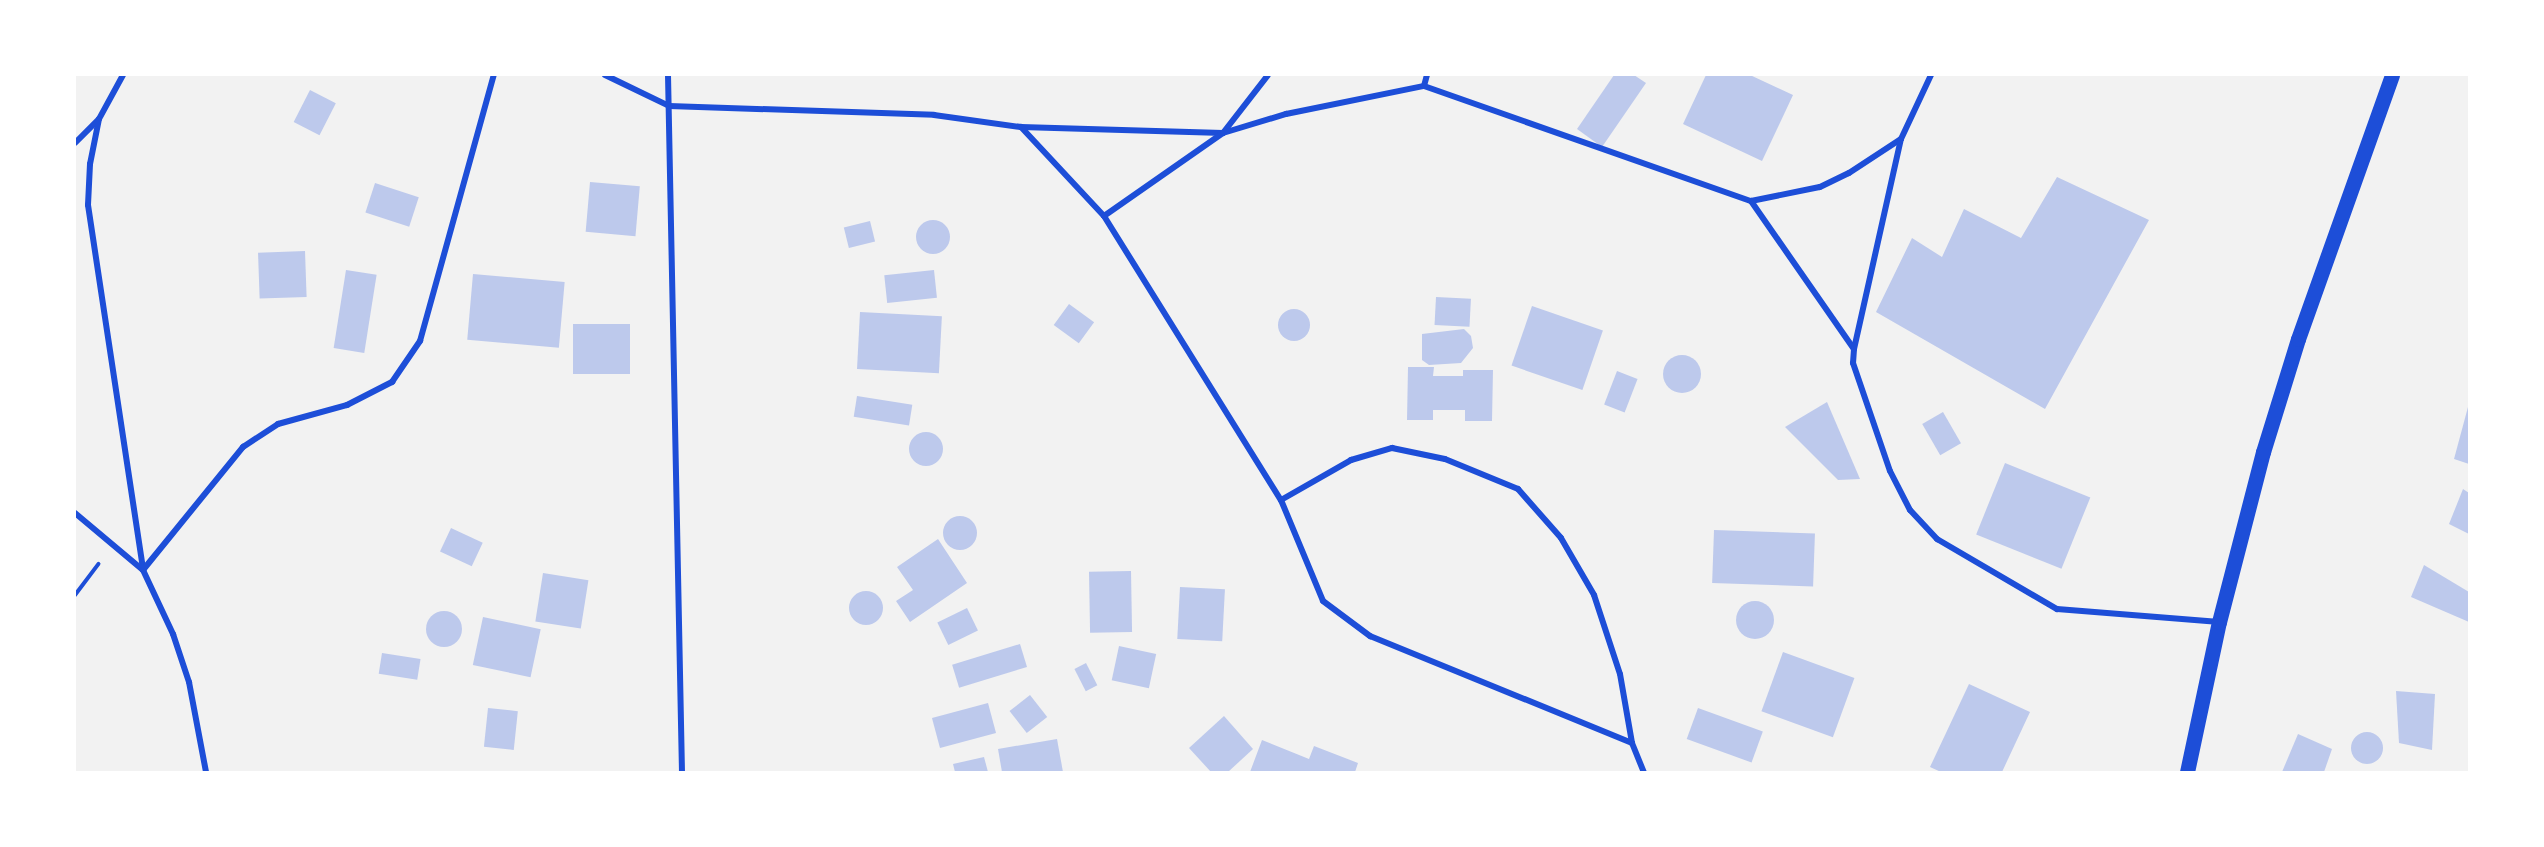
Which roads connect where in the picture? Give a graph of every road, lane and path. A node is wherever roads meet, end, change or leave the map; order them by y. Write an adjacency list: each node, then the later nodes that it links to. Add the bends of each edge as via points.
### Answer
1 (123, 75): 11 (street)
2 (494, 75): 21 (street, via 420,341 392,382 347,405 278,424 243,447)
3 (605, 75): 10 (street)
4 (669, 75): 10 (street)
5 (1268, 75): 13 (street)
6 (1428, 75): 9 (street)
7 (1931, 75): 14 (street)
8 (2392, 75): 22 (main road, via 2298,339 2263,453)
9 (1424, 86): 13 (street, via 1286,114); 16 (street)
10 (669, 106): 12 (street, via 934,114); 25 (street)
11 (99, 119): 15 (street); 21 (street, via 90,164 89,235)
12 (1021, 127): 13 (street); 17 (street)
13 (1223, 133): 17 (street)
14 (1901, 140): 16 (street, via 1849,174 1820,187); 18 (street)
15 (75, 143)
16 (1751, 201): 18 (street)
17 (1104, 216): 19 (street)
18 (1854, 349): 22 (street, via 1853,363 1890,471 1910,510 1937,539 2057,609)
19 (1281, 500): 23 (street, via 1323,601 1343,619 1370,636); 23 (street, via 1351,460 1392,448 1445,459 1518,489 1561,538 1594,595 1620,674)
20 (75, 513): 21 (street)
21 (143, 570): 24 (street, via 174,634 189,682)
22 (2219, 622): 27 (main road)
23 (1632, 743): 26 (street)
24 (206, 772)
25 (682, 772)
26 (1644, 772)
27 (2187, 772)

